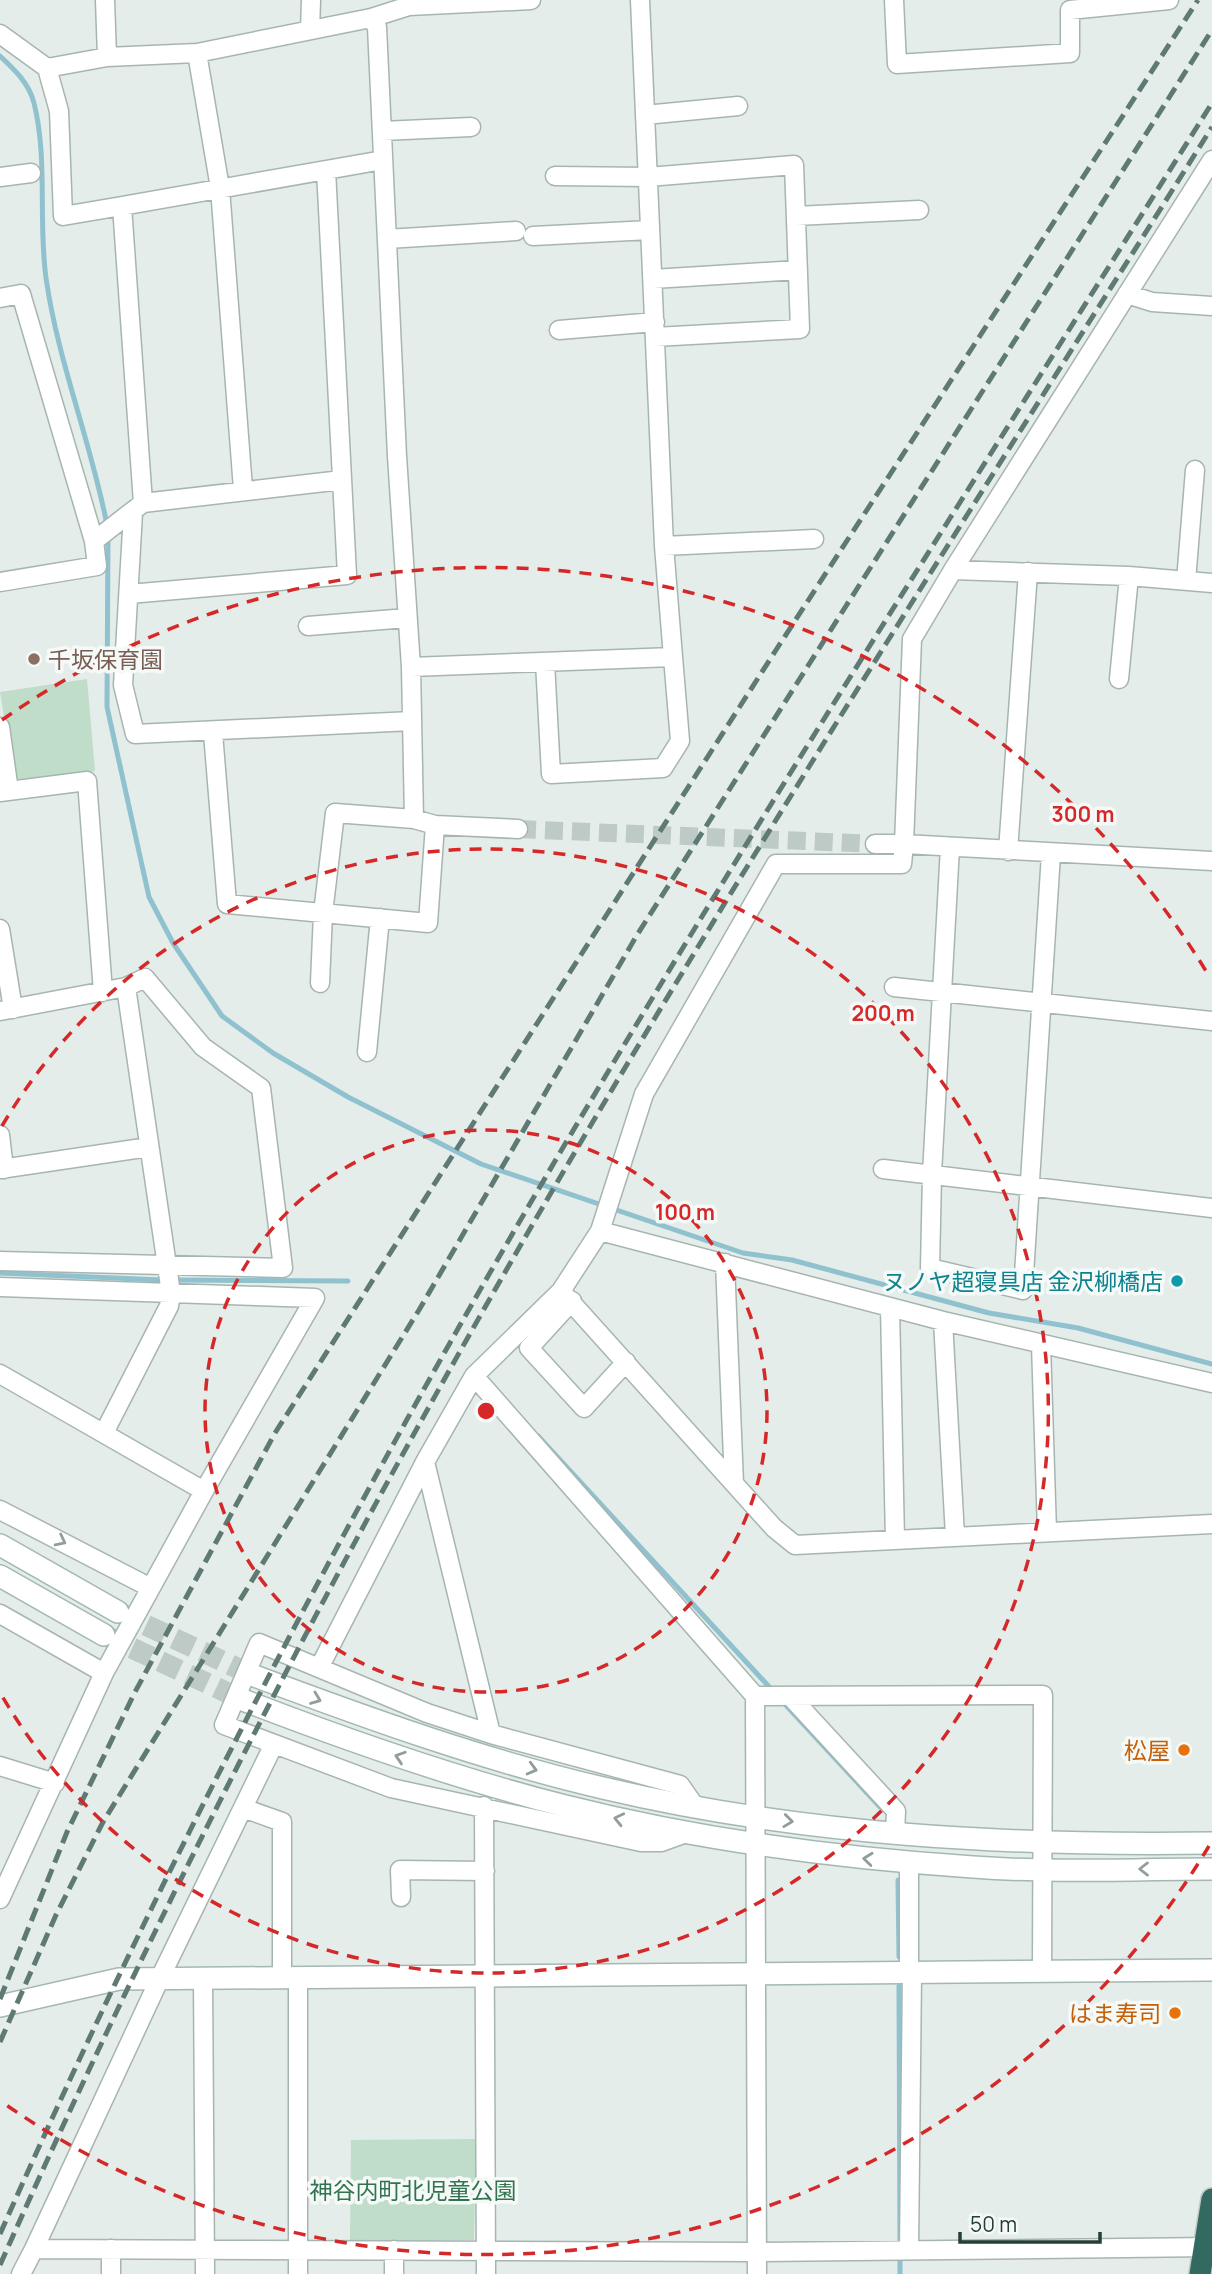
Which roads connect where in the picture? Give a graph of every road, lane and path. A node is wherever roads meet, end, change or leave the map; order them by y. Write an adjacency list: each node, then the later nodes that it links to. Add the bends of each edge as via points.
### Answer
1 (105, 0): 11 (street)
2 (311, 0): 8 (street)
3 (531, 0): 7 (street, via 409,6)
4 (640, 0): 14 (street)
5 (894, 0): 6 (street, via 897,64 1070,53 1070,10)
6 (1169, 0)
7 (370, 18): 8 (street); 16 (street, via 377,27)
8 (310, 30): 10 (street)
9 (0, 34): 12 (street)
10 (197, 53): 11 (street); 24 (street)
11 (107, 57): 12 (street)
12 (47, 68): 25 (street, via 59,111 63,216)
13 (738, 106): 14 (street)
14 (645, 115): 23 (street)
15 (471, 127): 16 (street)
16 (382, 131): 17 (street)
17 (383, 160): 19 (street); 29 (street)
18 (1212, 160): 32 (street)
19 (326, 170): 24 (street); 38 (street)
20 (31, 173): 22 (street)
21 (555, 176): 23 (street)
22 (0, 177)
23 (648, 177): 27 (street, via 794,165); 28 (street)
24 (220, 188): 25 (street); 39 (street)
25 (122, 206): 40 (street)
26 (919, 210): 27 (street)
27 (796, 215): 30 (street)
28 (650, 230): 29 (street); 31 (street)
29 (387, 239): 51 (street)
30 (798, 270): 31 (street); 35 (street, via 800,329)
31 (653, 279): 35 (street)
32 (1128, 294): 34 (street, via 1152,302); 44 (street)
33 (0, 298): 41 (street, via 21,294)
34 (1212, 306)
35 (655, 329): 36 (street); 43 (street)
36 (559, 330)
37 (1195, 470): 47 (street)
38 (342, 480): 39 (street); 50 (street, via 347,575)
39 (243, 489): 40 (street)
40 (132, 512): 41 (street); 50 (street)
41 (99, 538): 48 (street, via 97,566)
42 (814, 539): 43 (street)
43 (664, 546): 53 (street)
44 (953, 570): 45 (street); 65 (street, via 912,639)
45 (1028, 572): 46 (street); 67 (street)
46 (1129, 576): 47 (street); 56 (street)
47 (1186, 581): 49 (street)
48 (0, 582)
49 (1212, 583)
50 (129, 594): 59 (street, via 123,685 135,734)
51 (407, 618): 52 (street); 55 (street)
52 (308, 626)
53 (673, 657): 54 (street); 54 (street, via 680,741 663,768 551,774)
54 (545, 662): 55 (street)
55 (411, 667): 57 (street)
56 (1119, 679)
57 (412, 721): 59 (street); 61 (street)
58 (0, 727): 60 (street)
59 (213, 733): 70 (street, via 227,904)
60 (5, 792): 76 (street, via 87,781)
61 (414, 819): 62 (street); 70 (street, via 335,813)
62 (435, 825): 63 (street); 71 (street, via 428,923)
63 (518, 829)
64 (875, 844): 65 (street)
65 (904, 844): 66 (street); 89 (street, via 902,864 776,864 644,1094)
66 (950, 847): 67 (street); 77 (street)
67 (1008, 851): 68 (street)
68 (1051, 854): 69 (street); 78 (street)
69 (1212, 861)
70 (323, 913): 71 (street); 73 (street)
71 (380, 918): 81 (street)
72 (0, 929): 79 (street)
73 (320, 982)
74 (126, 987): 76 (street); 83 (street); 92 (street, via 145,978 203,1047 261,1088 283,1268)
75 (894, 987): 77 (street)
76 (103, 992): 79 (street)
77 (942, 992): 78 (street); 86 (street)
78 (1042, 1002): 80 (street); 87 (street)
79 (7, 1010)
80 (1212, 1021)
81 (367, 1052)
82 (0, 1135): 84 (street)
83 (149, 1147): 84 (street); 92 (street)
84 (2, 1169)
85 (883, 1170): 86 (street)
86 (932, 1174): 87 (street); 87 (street, via 930,1268 1023,1290)
87 (1031, 1186): 88 (street)
88 (1212, 1208)
89 (600, 1231): 91 (street); 95 (street)
90 (0, 1261): 92 (street)
91 (726, 1263): 96 (street); 105 (street)
92 (167, 1266): 94 (street)
93 (0, 1287): 94 (street)
94 (171, 1293): 103 (street, via 169,1307); 106 (street, via 315,1298)
95 (566, 1296): 99 (street); 99 (street, via 530,1348 584,1408); 101 (street)
96 (890, 1307): 97 (street); 111 (street)
97 (943, 1321): 98 (street); 110 (street)
98 (1041, 1344): 102 (street); 109 (street)
99 (626, 1362): 105 (street)
100 (0, 1374): 103 (street)
101 (474, 1376): 104 (street); 121 (street)
102 (1212, 1383)
103 (104, 1433): 106 (street)
104 (425, 1462): 118 (street); 123 (street)
105 (734, 1483): 111 (street, via 795,1545)
106 (204, 1490): 114 (street)
107 (0, 1510): 114 (street, one-way to 114)
108 (1212, 1524): 109 (street)
109 (1048, 1532): 110 (street)
110 (955, 1536): 111 (street)
111 (895, 1540)
112 (0, 1545): 115 (street)
113 (0, 1576): 117 (street)
114 (149, 1587): 119 (street)
115 (118, 1612)
116 (0, 1614): 119 (street)
117 (104, 1634)
118 (319, 1668): 123 (street); 124 (street, via 258,1643 224,1725)
119 (104, 1674): 126 (street)
120 (252, 1675): 129 (street, one-way to 129, via 483,1756)
121 (775, 1696): 130 (street); 132 (street, via 895,1811); 133 (street, via 1043,1695)
122 (243, 1700): 131 (street, one-way to 122, via 490,1786)
123 (491, 1734): 129 (street, via 680,1785)
124 (273, 1746): 127 (street, via 391,1788); 128 (street)
125 (0, 1766): 126 (street)
126 (55, 1783): 141 (street)
127 (484, 1806): 131 (street, via 641,1842 661,1842); 139 (street)
128 (243, 1808): 147 (street, via 282,1822); 148 (street)
129 (696, 1808): 130 (street)
130 (757, 1817): 132 (street, one-way to 132); 135 (street)
131 (686, 1833): 135 (street)
132 (895, 1833): 133 (street)
133 (1042, 1842): 134 (street); 138 (street)
134 (1212, 1843)
135 (757, 1845): 136 (street, one-way to 135); 145 (street)
136 (909, 1863): 138 (street); 144 (street)
137 (1212, 1869): 138 (street, one-way to 138)
138 (1042, 1870): 143 (street)
139 (485, 1871): 140 (street, via 401,1870); 146 (street)
140 (401, 1897)
141 (0, 1899)
142 (1212, 1970): 143 (street)
143 (1042, 1972): 144 (street)
144 (912, 1973): 145 (street); 159 (street)
145 (758, 1974): 146 (street); 160 (street)
146 (487, 1976): 147 (street); 153 (street)
147 (290, 1977): 149 (street); 157 (street)
148 (160, 1978): 149 (street); 150 (street, via 119,1979); 154 (street)
149 (203, 1978): 156 (street)
150 (0, 2006)
151 (1212, 2199): 152 (highway)
152 (1208, 2247): 159 (street); 168 (highway)
153 (486, 2248): 158 (street); 160 (street); 166 (street)
154 (34, 2249): 155 (street); 161 (street)
155 (111, 2249): 156 (street); 162 (street)
156 (205, 2250): 157 (street); 163 (street)
157 (298, 2250): 158 (street); 164 (street)
158 (394, 2250): 165 (street)
159 (909, 2250): 160 (street)
160 (757, 2252): 167 (street)
161 (21, 2274)
162 (111, 2274)
163 (205, 2274)
164 (298, 2274)
165 (394, 2274)
166 (486, 2274)
167 (757, 2274)
168 (1200, 2274)

